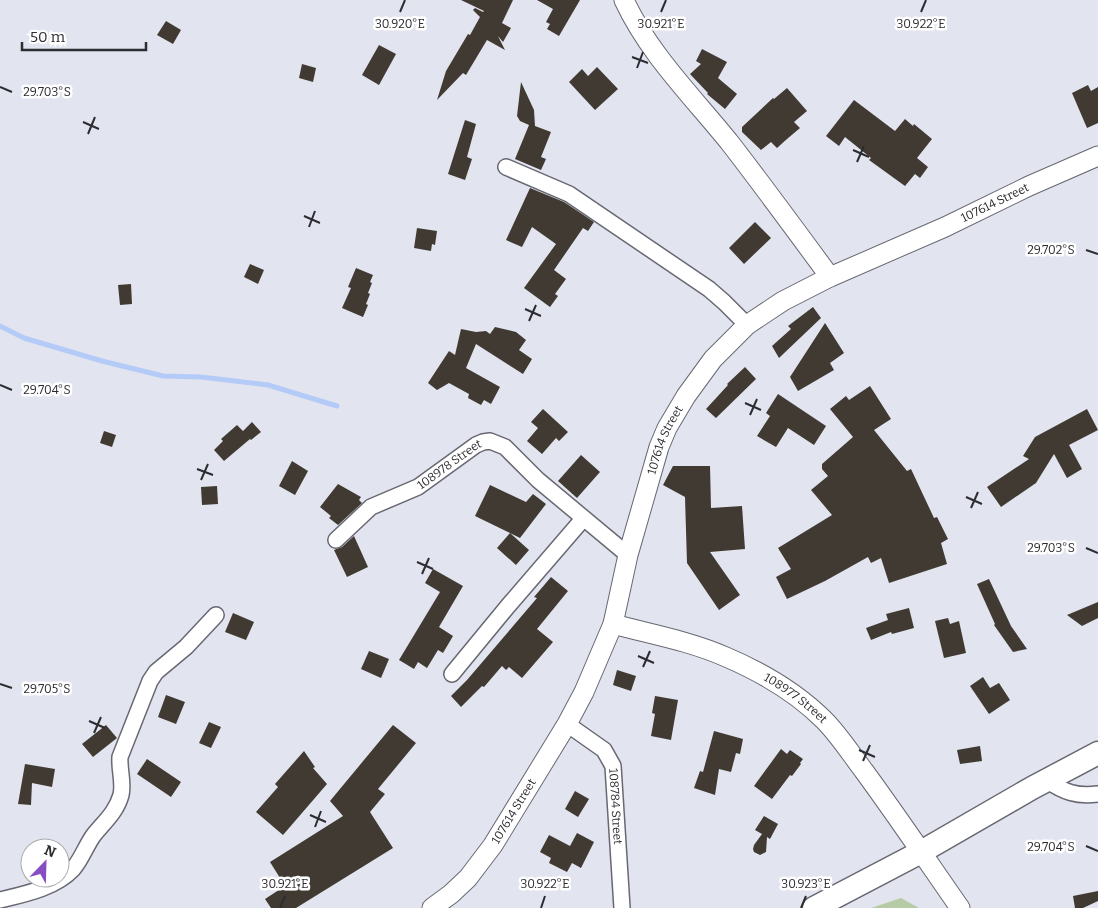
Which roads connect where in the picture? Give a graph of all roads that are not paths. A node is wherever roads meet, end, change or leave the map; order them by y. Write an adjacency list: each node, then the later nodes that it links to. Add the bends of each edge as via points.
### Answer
1 (624, 0): 4 (street, via 671,72)
2 (1098, 156): 4 (street, 107614 Street)
3 (506, 167): 5 (street, via 569,194 709,290)
4 (830, 277): 5 (street, 107614 Street, via 783,301)
5 (747, 325): 8 (street, 107614 Street, via 713,358 667,428)
6 (583, 519): 7 (street, 108978 Street, via 506,447 490,441 476,445 418,487 371,507); 8 (street, 108978 Street); 11 (street)
7 (336, 540)
8 (628, 555): 10 (street, 107614 Street)
9 (216, 615): 17 (street, via 150,681 120,757 120,796 109,820 94,835 74,868 60,880 30,893)
10 (613, 624): 12 (street, 107614 Street); 16 (street, 108977 Street, via 725,656 790,692 825,721)
11 (452, 674)
12 (567, 724): 18 (street, 107614 Street, via 493,845 468,878); 19 (street, 108784 Street, via 604,750 613,766)
13 (1098, 753): 14 (main road)
14 (1046, 780): 15 (street, via 1070,793); 16 (main road)
15 (1098, 794)
16 (921, 852): 20 (main road); 21 (street, 108977 Street)
17 (0, 900)
18 (432, 908)
19 (622, 908)
20 (814, 908)
21 (960, 908)

